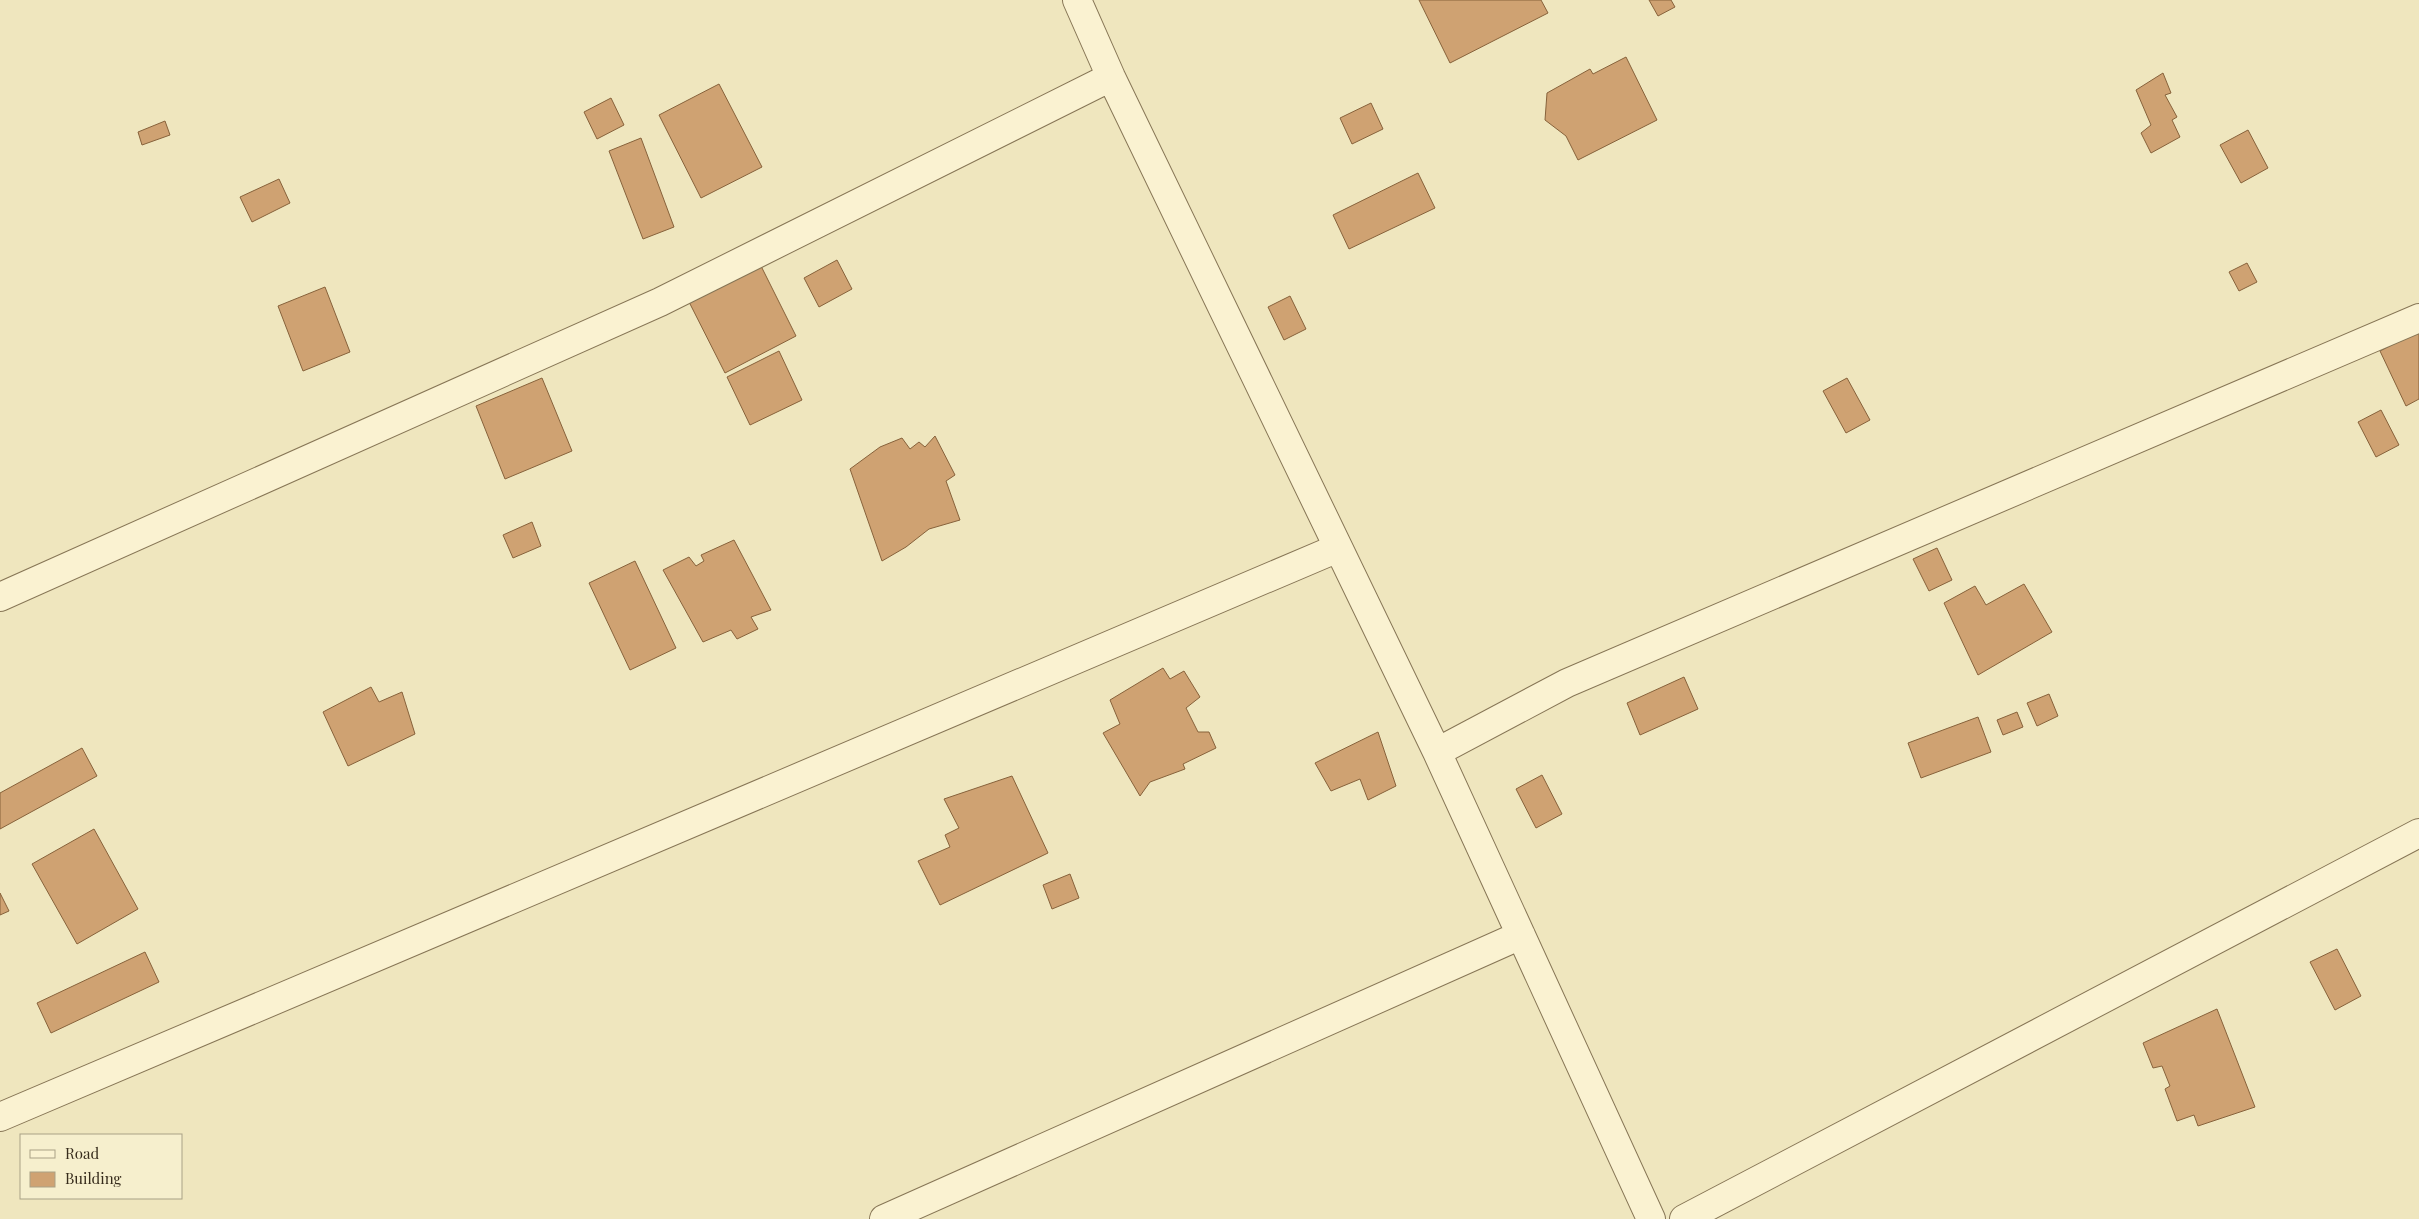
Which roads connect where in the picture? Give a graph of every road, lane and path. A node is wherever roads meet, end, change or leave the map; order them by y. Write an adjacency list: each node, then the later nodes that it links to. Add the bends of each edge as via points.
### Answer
1 (1079, 0): 2 (street)
2 (1110, 77): 4 (street); 5 (street, via 660,302)
3 (2419, 318): 6 (street, via 1567,683)
4 (1338, 548): 6 (street); 9 (street)
5 (0, 597)
6 (1437, 752): 8 (street)
7 (2419, 833): 12 (street)
8 (1521, 935): 10 (street); 11 (street)
9 (0, 1117)
10 (884, 1219)
11 (1651, 1219)
12 (1684, 1219)

